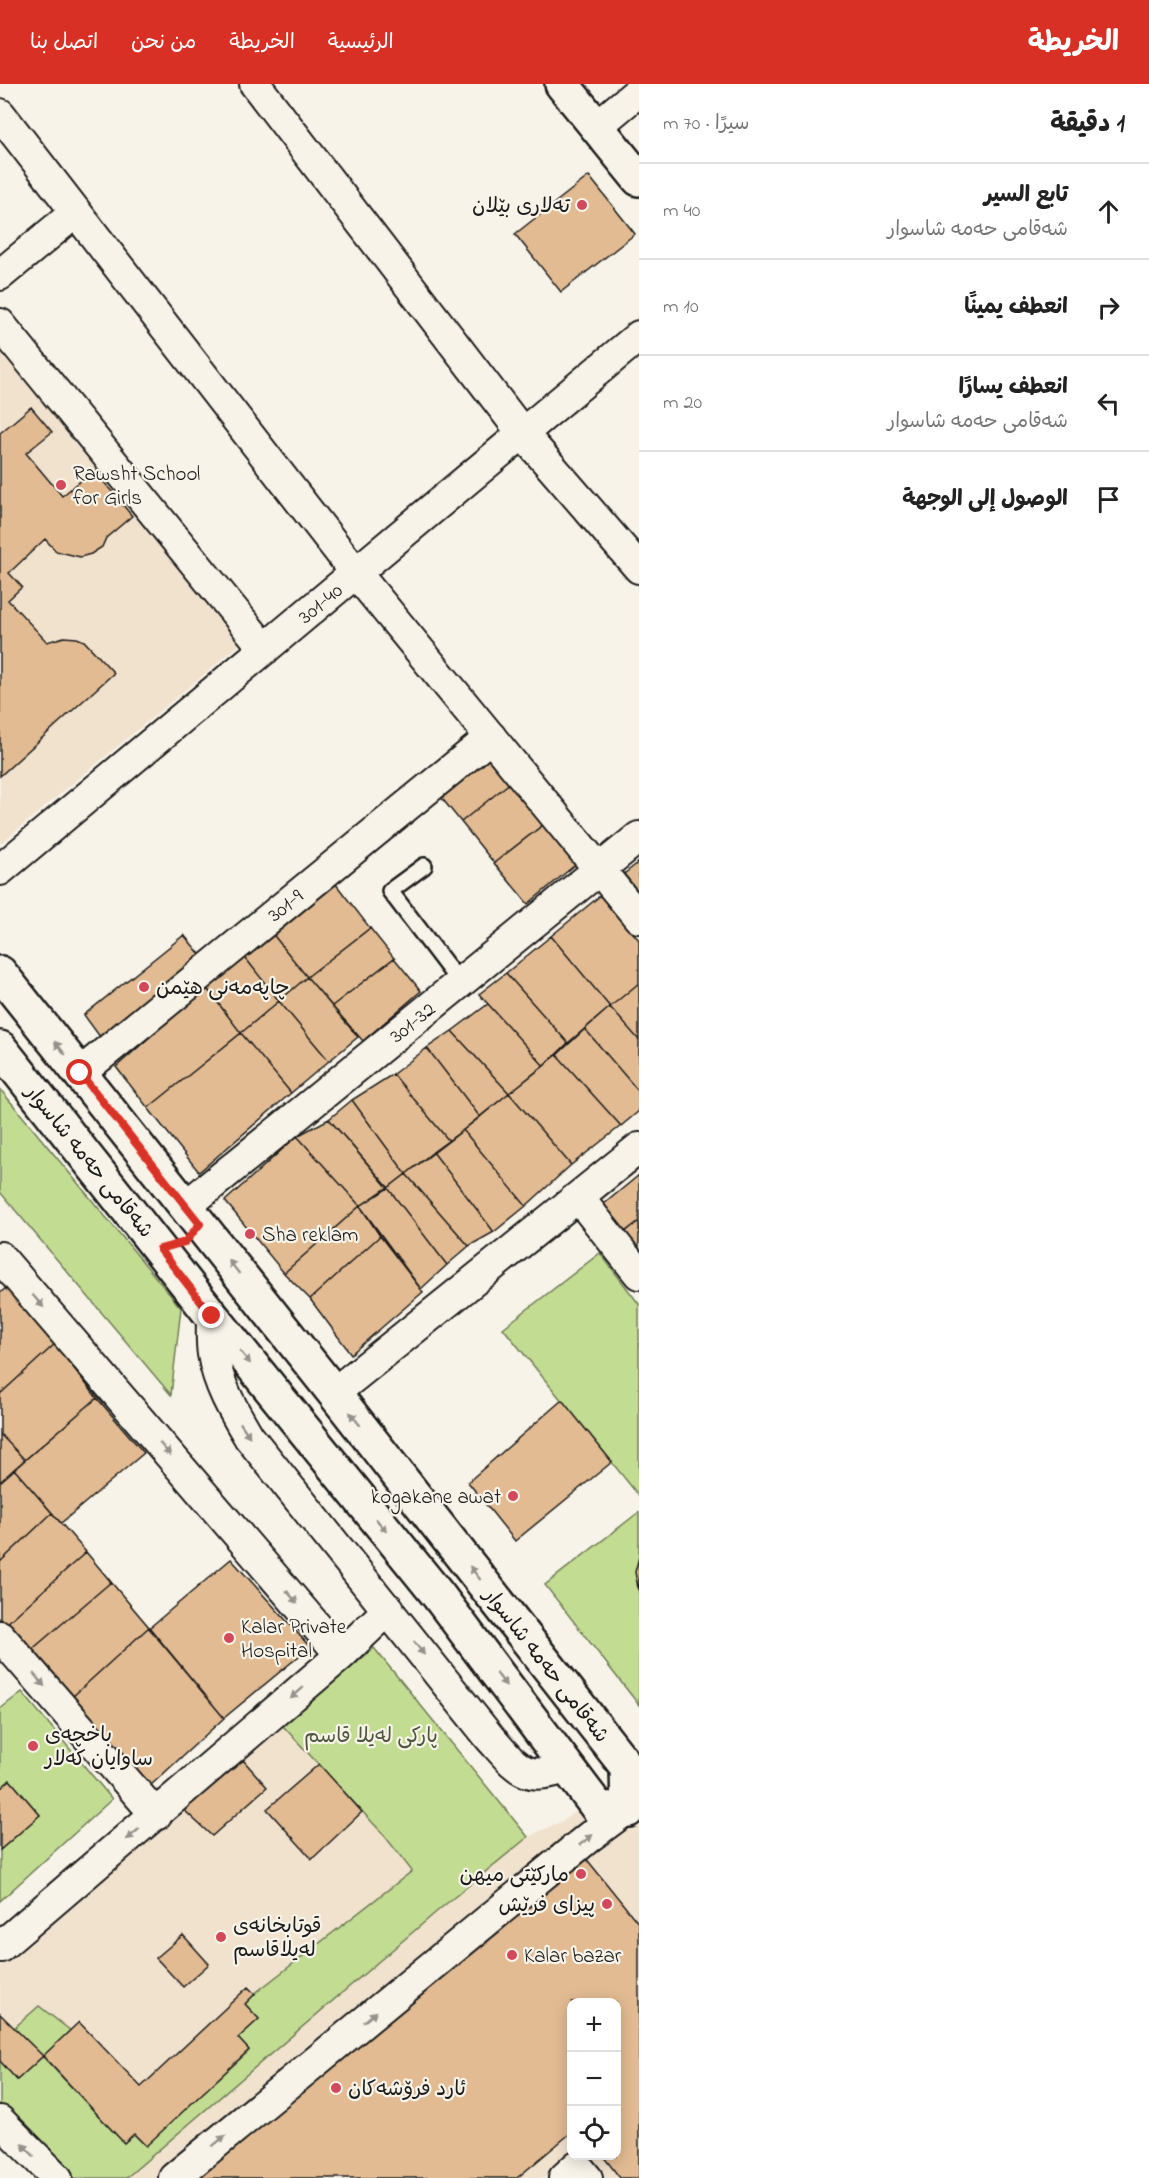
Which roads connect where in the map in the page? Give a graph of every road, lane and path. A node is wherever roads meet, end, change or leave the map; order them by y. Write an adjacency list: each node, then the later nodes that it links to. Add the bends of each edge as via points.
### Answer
1 (255, 84): 11 (street)
2 (562, 84): 5 (main road)
3 (639, 91): 5 (street)
4 (0, 114): 7 (street)
5 (596, 127): 6 (main road)
6 (639, 178)
7 (76, 212): 8 (street); 13 (street)
8 (0, 275)
9 (0, 324): 14 (street)
10 (639, 336): 11 (street, 301-40)
11 (523, 434): 12 (street); 13 (street, 301-40)
12 (639, 568)
13 (356, 573): 14 (street, 301-40); 15 (street)
14 (265, 649): 19 (street, 301-40)
15 (491, 737): 18 (street); 24 (street, 301-9)
16 (639, 837): 18 (street, 301-32)
17 (424, 866): 22 (lane, via 390,891)
18 (600, 869): 20 (street); 22 (street, 301-32)
19 (0, 870)
20 (639, 918)
21 (0, 973): 24 (main road, شەقامی حەمە شاسوار, one-way to 21)
22 (460, 983): 27 (street, 301-32)
23 (0, 1048): 28 (main road, شەقامی حەمە شاسوار)
24 (80, 1073): 27 (main road, شەقامی حەمە شاسوار)
25 (639, 1148): 26 (street)
26 (578, 1197): 30 (street); 32 (street)
27 (193, 1215): 28 (main road, via 185,1242); 32 (main road, شەقامی حەمە شاسوار, one-way to 27)
28 (160, 1249): 31 (main road, شەقامی حەمە شاسوار)
29 (0, 1257): 35 (street, one-way to 35)
30 (639, 1274)
31 (212, 1316): 33 (street, one-way to 33, via 213,1353 232,1411); 36 (main road, شەقامی حەمە شاسوار, one-way to 36, via 438,1595)
32 (334, 1393): 37 (main road, شەقامی حەمە شاسوار, one-way to 32, via 627,1767)
33 (389, 1609): 35 (street); 36 (street, one-way to 36, via 517,1767 548,1774)
34 (0, 1636): 38 (street, one-way to 38)
35 (341, 1655): 38 (street, one-way to 38)
36 (568, 1767): 37 (main road, شەقامی حەمە شاسوار, via 598,1808)
37 (635, 1811): 42 (street, one-way to 37, via 589,1837)
38 (156, 1815): 39 (street, one-way to 39)
39 (0, 1947)
40 (0, 2121): 41 (street, one-way to 40)
41 (57, 2178)
42 (174, 2178)
43 (564, 2178): 44 (street, via 577,2166)
44 (587, 2178)

